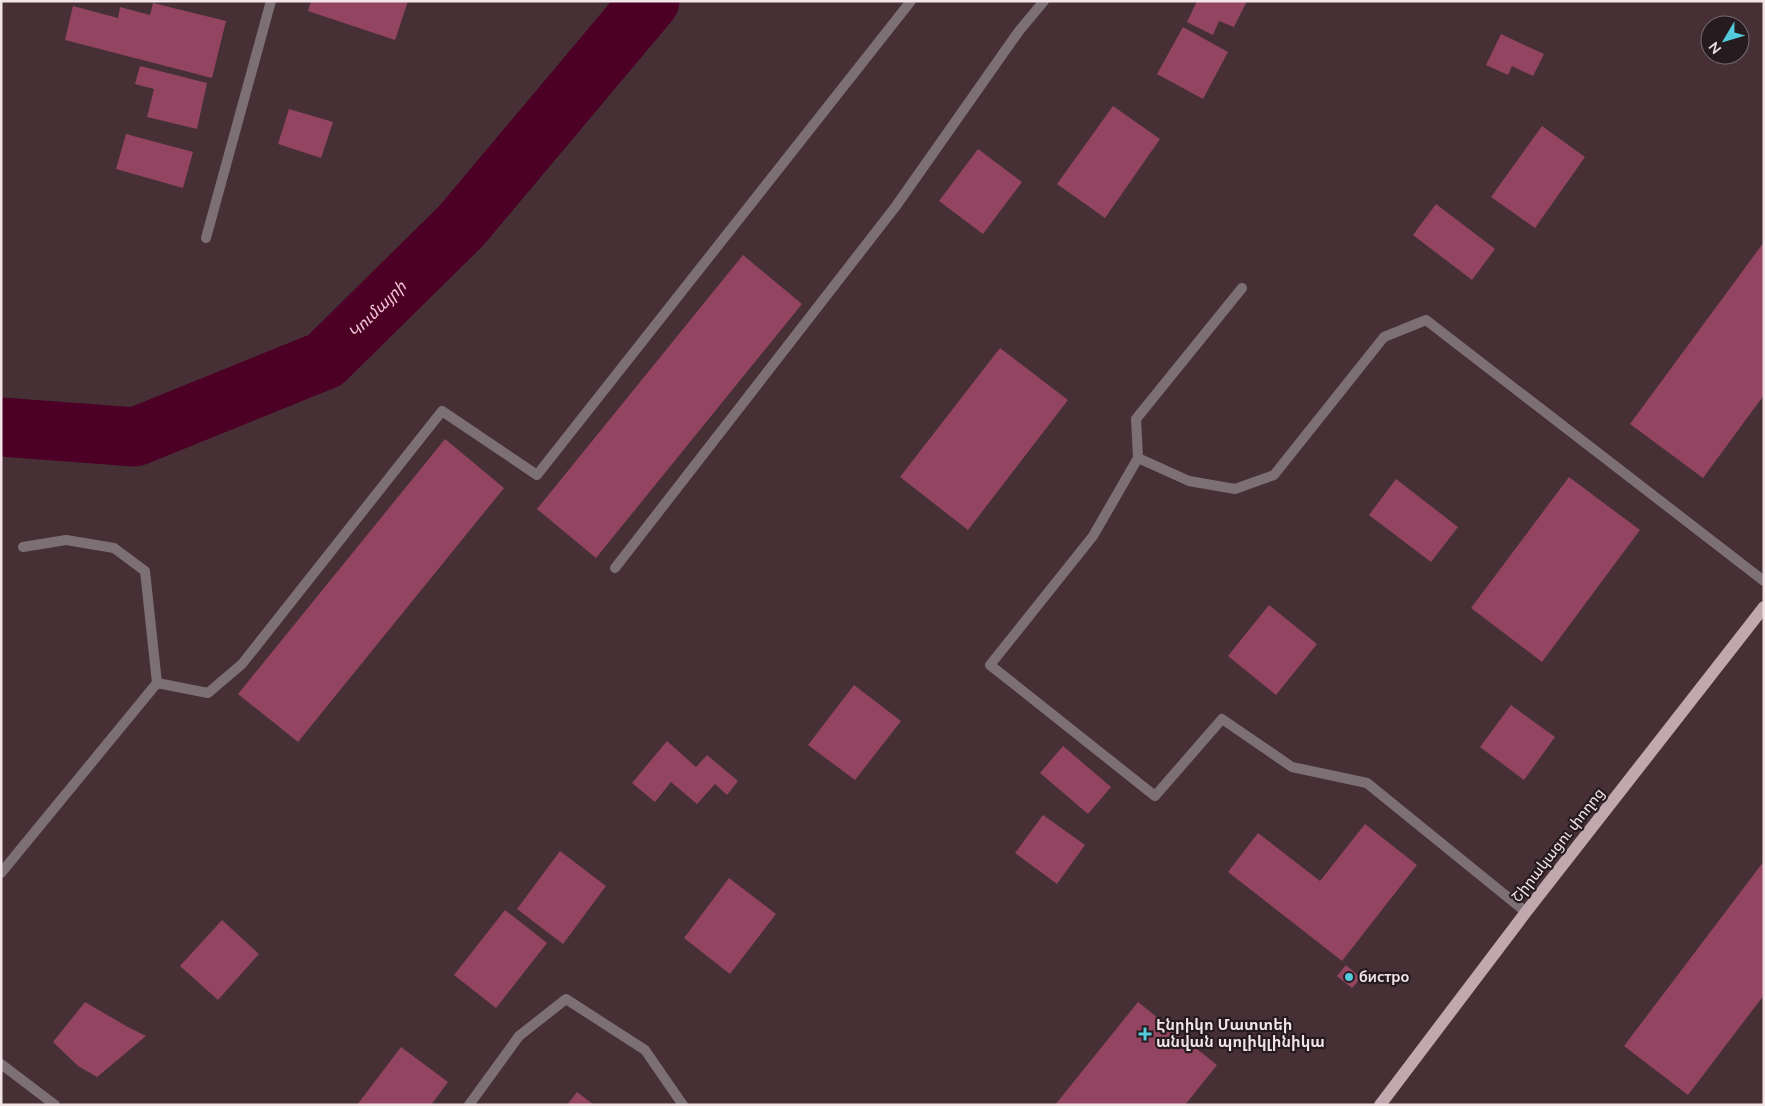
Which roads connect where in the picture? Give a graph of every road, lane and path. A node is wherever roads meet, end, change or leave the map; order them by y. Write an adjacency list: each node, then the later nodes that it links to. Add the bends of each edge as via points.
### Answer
1 (271, 1): 4 (street)
2 (911, 1): 11 (street, via 537,475 442,410 242,664 208,693)
3 (1044, 1): 8 (street, via 1019,31 896,206)
4 (206, 238)
5 (1242, 288): 6 (street, via 1136,419)
6 (1138, 458): 9 (street, via 1189,482 1235,490 1274,475 1384,337 1426,320); 13 (street, via 1093,536 990,665 1155,796 1222,718 1292,767 1367,783)
7 (23, 547): 11 (street, via 66,540 114,548 145,571)
8 (615, 568)
9 (1764, 581)
10 (1764, 607): 13 (main road, Շիրակացու փողոց)
11 (157, 684): 12 (street)
12 (1, 873)
13 (1526, 912): 18 (main road, Շիրակացու փողոց)
14 (1, 1064): 15 (street)
15 (55, 1105)
16 (469, 1105): 17 (street, via 519,1036 566,999 645,1050)
17 (683, 1105)
18 (1380, 1105)

